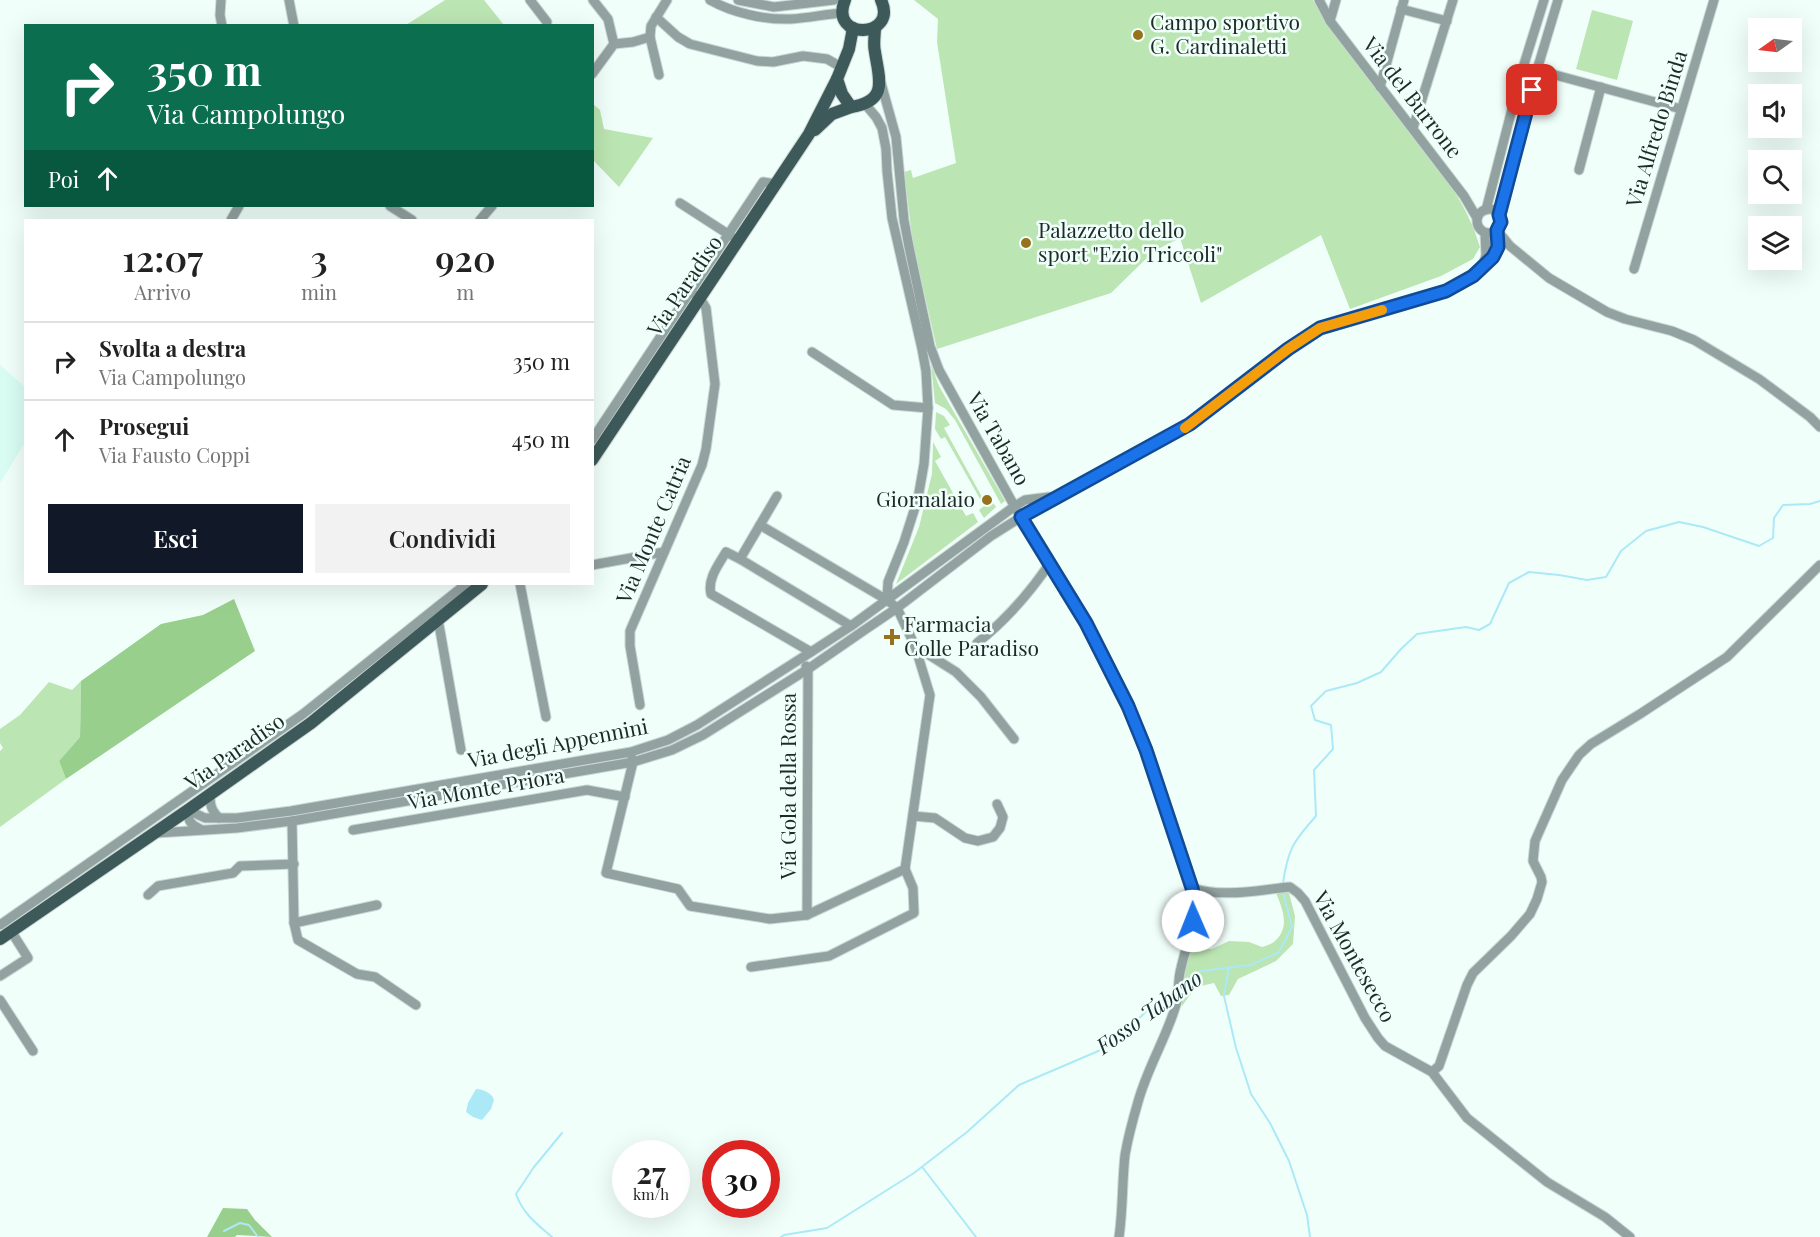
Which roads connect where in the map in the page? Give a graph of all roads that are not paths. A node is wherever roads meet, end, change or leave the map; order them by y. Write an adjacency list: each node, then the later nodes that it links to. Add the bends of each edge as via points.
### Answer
1 (221, 0): 22 (street)
2 (289, 0): 23 (street)
3 (530, 0): 21 (street)
4 (593, 0): 27 (street, via 608,19)
5 (667, 0): 18 (street)
6 (710, 0): 17 (street, via 767,18 791,19)
7 (738, 0): 8 (street, via 774,7)
8 (834, 0)
9 (881, 0): 24 (main road, via 883,16)
10 (1319, 0): 19 (street, Via del Burrone)
11 (1336, 0): 19 (street)
12 (1453, 0): 20 (street)
13 (1544, 0): 45 (street)
14 (1558, 0): 29 (street)
15 (1714, 0): 38 (street, Via Alfredo Binda)
16 (1402, 4): 20 (street); 34 (street)
17 (844, 6): 25 (main road, via 844,19)
18 (656, 17): 26 (street); 28 (street, via 690,44 757,62 803,56 827,59)
19 (1330, 21): 34 (street, Via del Burrone)
20 (1447, 21): 39 (street)
21 (547, 22)
22 (222, 24)
23 (294, 24)
24 (875, 27): 25 (main road, via 864,31); 33 (main road, via 874,50)
25 (853, 28): 28 (main road)
26 (650, 37): 27 (street); 31 (street)
27 (614, 44): 30 (street)
28 (841, 67): 32 (main road)
29 (1537, 70): 35 (street); 46 (street)
30 (594, 71)
31 (659, 75)
32 (837, 79): 37 (main road); 40 (main road)
33 (881, 83): 36 (main road, via 875,97); 63 (street, Via Tabano, via 896,137 904,220 930,346 946,385)
34 (1380, 87): 39 (street, Via del Burrone)
35 (1601, 87): 38 (street); 41 (street)
36 (865, 104): 37 (main road); 57 (street, via 882,128 892,218 922,349)
37 (851, 106): 40 (main road, via 832,114)
38 (1681, 109): 54 (street, Via Alfredo Binda)
39 (1413, 128): 47 (street, Via del Burrone)
40 (809, 134): 52 (main road, Via Paradiso)
41 (1579, 170)
42 (680, 203): 52 (street)
43 (392, 207): 48 (street)
44 (491, 207): 49 (street)
45 (1486, 210): 46 (street); 47 (street)
46 (1499, 215): 50 (street)
47 (1477, 218): 51 (street, via 1477,225)
48 (410, 219)
49 (481, 219)
50 (1497, 230): 51 (street); 53 (street, via 1498,247); 58 (street, via 1549,278 1607,312 1694,340 1759,379)
51 (1485, 233): 53 (street)
52 (733, 238): 55 (main road, Via Paradiso)
53 (1484, 266): 61 (street, Via degli Appennini, via 1446,291 1320,328 1190,424)
54 (1634, 269)
55 (695, 295): 59 (street); 60 (main road, Via Paradiso); 66 (street, Via Monte Catria, via 706,308 715,384 702,465)
56 (812, 352): 57 (street, via 893,405)
57 (928, 408): 74 (street, via 918,498 888,582)
58 (1820, 427)
59 (594, 437)
60 (594, 457)
61 (1059, 495): 63 (street, Via degli Appennini, via 1025,500); 64 (street, Via degli Appennini)
62 (777, 496): 65 (street)
63 (1015, 506): 64 (street, Via Tabano); 74 (street, Via degli Appennini)
64 (1021, 517): 68 (street, Via Tabano); 75 (street, Via degli Appennini)
65 (760, 525): 67 (street); 74 (street)
66 (664, 552): 69 (street); 83 (street, Via Monte Catria, via 630,631)
67 (740, 559): 77 (street); 80 (street, via 726,552 712,577 711,594)
68 (1050, 563): 78 (street, via 1020,602); 102 (street, Via Tabano, via 1128,706)
69 (594, 565)
70 (1820, 565): 114 (street, via 1726,657 1579,755 1562,780 1535,841 1533,861 1542,882 1534,907 1527,919 1473,973 1439,1066)
71 (465, 585): 85 (street)
72 (481, 585): 76 (main road, Via Paradiso)
73 (520, 585): 84 (street)
74 (887, 600): 75 (street); 77 (street, Via degli Appennini)
75 (897, 608): 79 (street); 82 (street, Via degli Appennini)
76 (438, 619): 85 (main road, Via Paradiso); 87 (street)
77 (851, 626): 80 (street, Via degli Appennini)
78 (977, 643)
79 (915, 646): 86 (street, via 956,672); 94 (street, via 930,695)
80 (811, 652): 81 (street, Via degli Appennini)
81 (802, 657): 82 (street, Via Gola della Rossa); 88 (street, Via degli Appennini, via 697,725)
82 (808, 669): 89 (street, Via degli Appennini, via 703,735); 105 (street, Via Gola della Rossa)
83 (640, 705)
84 (546, 717)
85 (307, 719): 90 (main road, Via Paradiso); 107 (street)
86 (1014, 739)
87 (461, 750)
88 (631, 752): 89 (street); 95 (street, Via degli Appennini, via 291,811)
89 (633, 762): 91 (street); 96 (street, Via degli Appennini)
90 (210, 794): 93 (main road, Via Paradiso); 95 (street, via 212,812)
91 (625, 797): 98 (street, Via Monte Priora, via 587,790); 105 (street, via 606,873 678,889 690,906 770,919)
92 (998, 804): 94 (street, via 1000,828 993,837 978,841 964,838 935,818)
93 (188, 810): 95 (street, Via degli Appennini, via 205,818); 97 (street, via 191,824); 99 (main road, Via Paradiso)
94 (913, 816): 101 (street)
95 (219, 818)
96 (292, 821): 97 (street, Via degli Appennini); 100 (street)
97 (200, 829): 99 (street, Via degli Appennini)
98 (354, 830)
99 (154, 833): 107 (main road, Via Paradiso)
100 (294, 864): 103 (street, via 240,866 233,873 158,886); 106 (street)
101 (905, 869): 105 (street); 109 (street, via 913,888 914,913 830,956)
102 (1192, 888): 114 (street, Via Montesecco, via 1225,893 1290,887 1298,893 1378,1038 1385,1046); 115 (street, Via Tabano, via 1195,904 1178,997 1138,1100 1125,1155)
103 (148, 895)
104 (377, 905): 106 (street)
105 (807, 915)
106 (294, 923): 112 (street, via 298,940 357,974 375,976)
107 (5, 928): 108 (main road, Via Paradiso); 110 (street, via 28,958)
108 (0, 939)
109 (751, 967)
110 (0, 976)
111 (0, 1000): 113 (street)
112 (416, 1005)
113 (33, 1051)
114 (1432, 1072): 116 (street, Via Montesecco, via 1475,1125 1547,1182)
115 (1119, 1237)
116 (1630, 1237)

